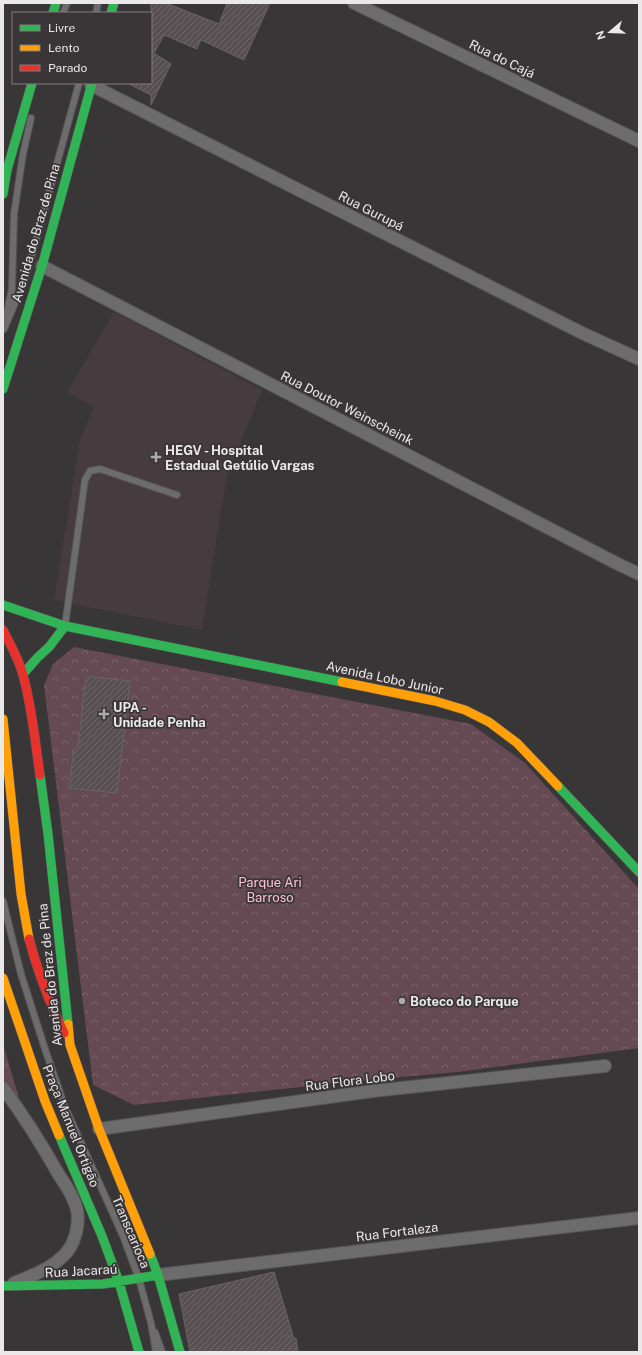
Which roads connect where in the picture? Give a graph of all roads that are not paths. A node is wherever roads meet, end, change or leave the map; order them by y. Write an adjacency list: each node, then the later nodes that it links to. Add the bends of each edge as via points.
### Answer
1 (354, 3): 5 (street, Rua do Cajá)
2 (32, 84): 6 (main road, via 7,170)
3 (87, 84): 7 (main road, Avenida do Braz de Pina); 8 (lane, via 26,277); 9 (street, Rua Gurupá, via 582,333)
4 (32, 112): 8 (lane, via 18,181 14,214 12,289)
5 (639, 141)
6 (3, 194)
7 (42, 266): 10 (main road, Avenida do Braz de Pina); 12 (street, Rua Doutor Weinscheink)
8 (3, 330)
9 (639, 359)
10 (3, 389)
11 (177, 495): 14 (lane, via 100,469 90,471 85,480)
12 (639, 574)
13 (3, 605): 14 (main road, Avenida Lobo Junior)
14 (65, 626): 18 (main road); 20 (main road, Avenida Lobo Junior, via 435,701 465,710 489,722 517,743)
15 (3, 630): 17 (main road, Avenida do Braz de Pina)
16 (3, 649): 17 (main road)
17 (16, 656): 18 (main road, Avenida do Braz de Pina)
18 (23, 674): 23 (main road, Avenida do Braz de Pina, via 32,718 48,834)
19 (3, 719): 23 (main road, via 27,931 51,1006)
20 (639, 872)
21 (3, 901): 29 (lane, Transcarioca, via 21,974 65,1107 123,1236)
22 (3, 978): 30 (main road, Praça Manuel Ortigão, via 45,1101)
23 (70, 1045): 26 (main road, Avenida do Braz de Pina)
24 (605, 1066): 26 (street, Rua Flora Lobo, via 373,1091)
25 (3, 1088): 31 (street, via 43,1147 69,1192 77,1210 78,1227 72,1244 59,1260 47,1268)
26 (99, 1129): 28 (main road, Avenida do Braz de Pina)
27 (639, 1218): 28 (street, Rua Fortaleza)
28 (158, 1275): 29 (main road, Rua Jacaraú); 36 (main road, Avenida do Braz de Pina)
29 (139, 1279): 30 (main road, Rua Jacaraú); 32 (lane, Transcarioca)
30 (119, 1282): 31 (main road, Rua Jacaraú); 33 (main road)
31 (5, 1286)
32 (151, 1323): 34 (lane, Transcarioca); 35 (lane, Transcarioca)
33 (139, 1352)
34 (156, 1352)
35 (162, 1352)
36 (180, 1352)

